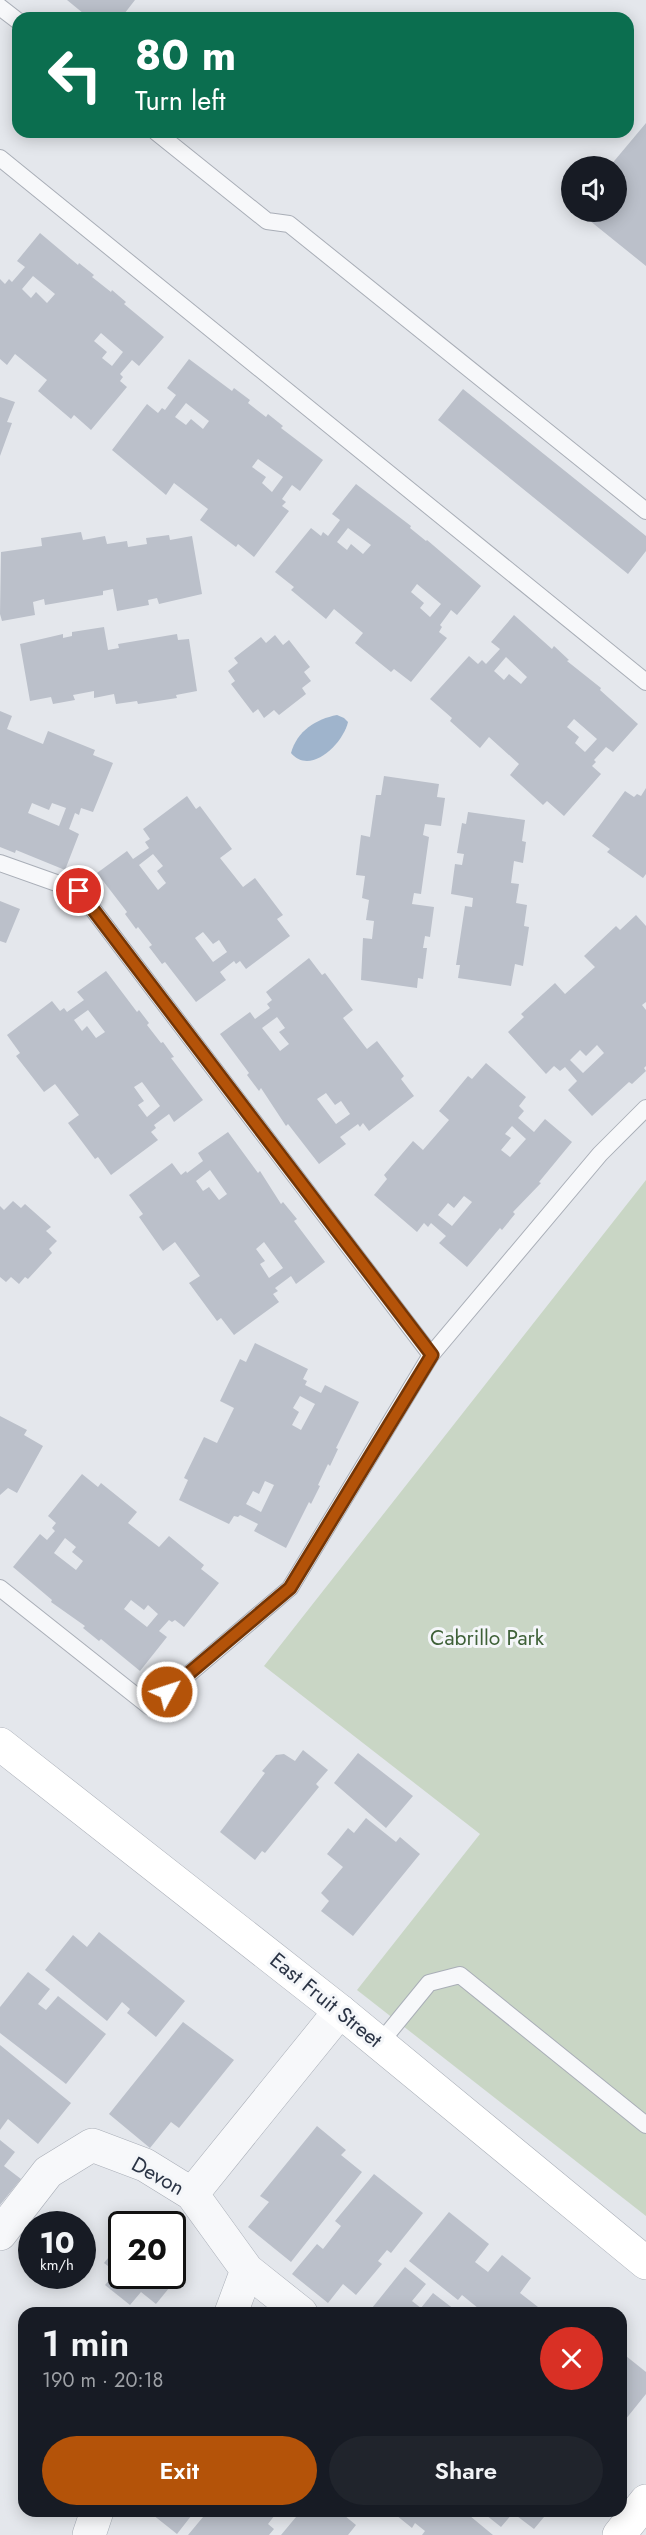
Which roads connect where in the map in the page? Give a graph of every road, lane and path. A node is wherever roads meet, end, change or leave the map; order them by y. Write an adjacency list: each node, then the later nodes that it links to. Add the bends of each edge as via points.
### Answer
1 (0, 7): 2 (lane)
2 (12, 16)
3 (163, 138): 5 (lane, via 267,221 289,224)
4 (0, 158): 6 (lane)
5 (646, 511)
6 (646, 681)
7 (0, 863): 9 (lane, via 79,891)
8 (646, 1108): 9 (lane, via 600,1154)
9 (432, 1355): 10 (lane, via 290,1588 150,1707)
10 (0, 1588)
11 (0, 1744): 12 (street, East Fruit Street)
12 (340, 2011): 13 (street, East Fruit Street); 15 (street, Devon)
13 (380, 2043): 14 (lane, via 429,1983 460,1975); 17 (street, East Fruit Street)
14 (646, 2125)
15 (192, 2194): 16 (street, Devon, via 145,2165 92,2145 48,2172); 18 (street)
16 (0, 2234)
17 (646, 2263)
18 (247, 2270): 19 (street); 20 (street)
19 (233, 2307)
20 (293, 2307)
21 (646, 2502): 24 (street)
22 (95, 2517): 23 (street)
23 (89, 2535)
24 (619, 2535)

